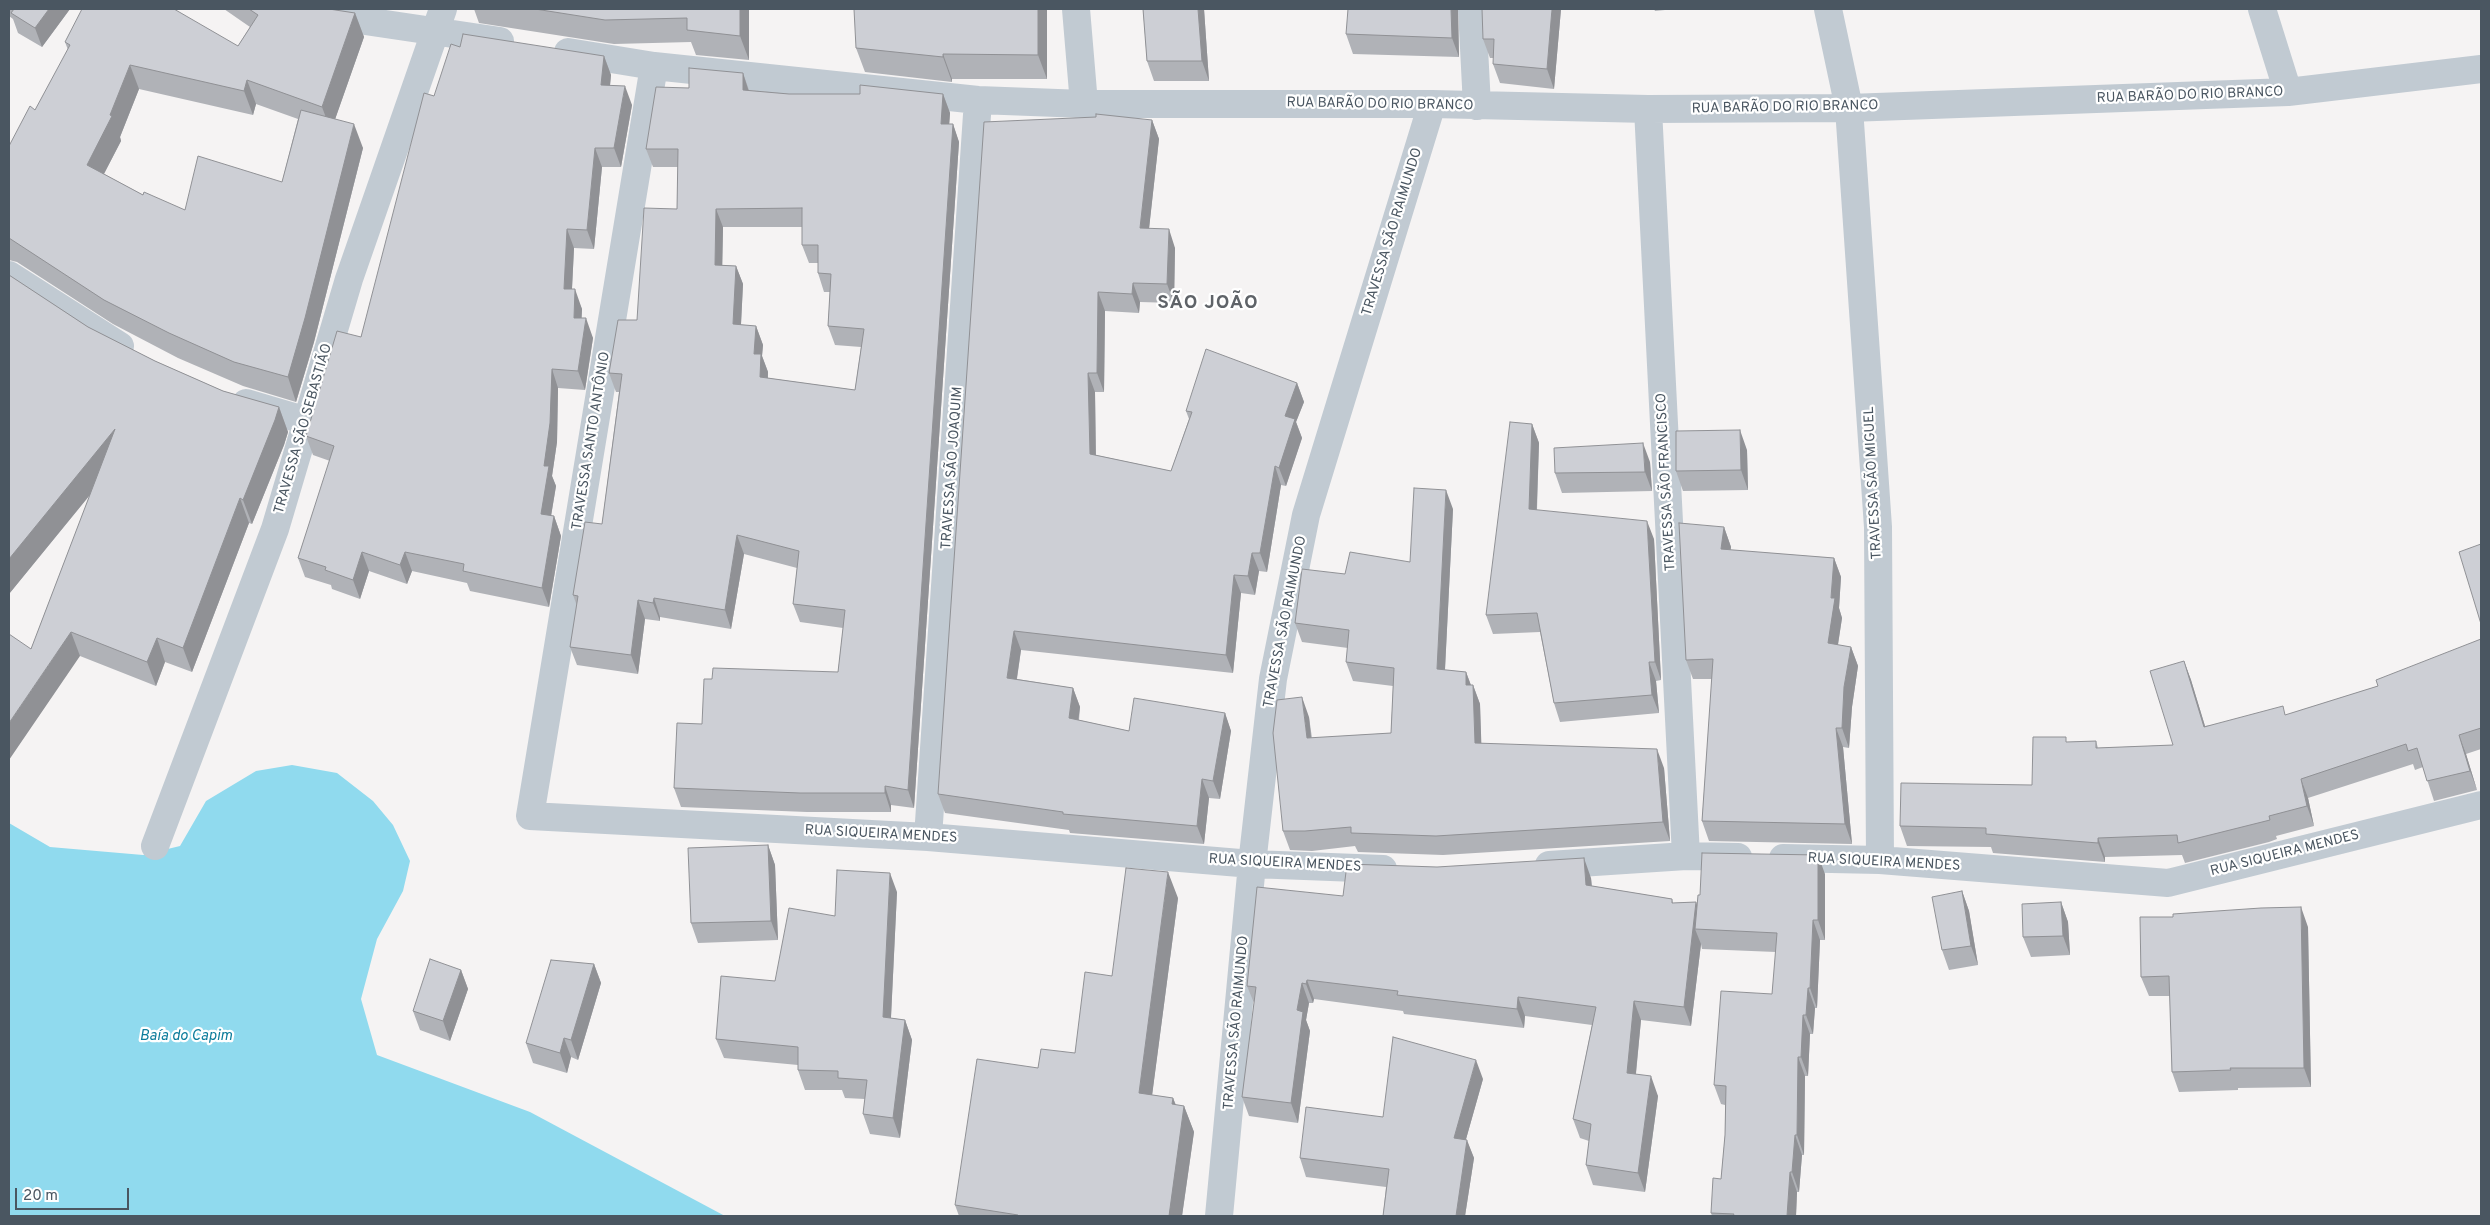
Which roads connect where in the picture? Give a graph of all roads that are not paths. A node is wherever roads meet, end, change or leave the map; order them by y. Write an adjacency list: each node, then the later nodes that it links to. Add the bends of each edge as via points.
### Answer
1 (284, 9): 6 (street, RUA BARÃO DO RIO BRANCO)
2 (1076, 9): 11 (street)
3 (1472, 9): 13 (street)
4 (1828, 9): 14 (street, TRAVESSA SÃO MIGUEL)
5 (2262, 9): 9 (street)
6 (439, 20): 7 (street, RUA BARÃO DO RIO BRANCO, via 531,46); 19 (street, TRAVESSA SÃO SEBASTIÃO, via 349,279)
7 (654, 66): 10 (street, RUA BARÃO DO RIO BRANCO); 21 (street, TRAVESSA SANTO ANTÔNIO)
8 (2481, 69): 9 (street, RUA BARÃO DO RIO BRANCO)
9 (2288, 92): 14 (street, RUA BARÃO DO RIO BRANCO)
10 (978, 100): 11 (street, RUA BARÃO DO RIO BRANCO); 22 (street, TRAVESSA SÃO JOAQUIM)
11 (1084, 104): 12 (street, RUA BARÃO DO RIO BRANCO)
12 (1432, 104): 13 (street, RUA BARÃO DO RIO BRANCO); 26 (street, TRAVESSA SÃO RAIMUNDO, via 1306,515 1273,679)
13 (1477, 106): 15 (street, RUA BARÃO DO RIO BRANCO)
14 (1849, 108): 15 (street, RUA BARÃO DO RIO BRANCO); 25 (street, TRAVESSA SÃO MIGUEL, via 1878,527)
15 (1648, 109): 24 (street, TRAVESSA SÃO FRANCISCO)
16 (9, 275): 17 (street, via 105,338)
17 (138, 355)
18 (222, 393): 19 (street)
19 (307, 421): 23 (street, TRAVESSA SÃO SEBASTIÃO, via 275,529)
20 (2481, 805): 25 (street, RUA SIQUEIRA MENDES, via 2168,883)
21 (530, 816): 22 (street, RUA SIQUEIRA MENDES)
22 (928, 836): 26 (street, RUA SIQUEIRA MENDES)
23 (155, 846)
24 (1686, 856): 25 (street, RUA SIQUEIRA MENDES); 27 (street, RUA SIQUEIRA MENDES)
25 (1880, 860)
26 (1252, 864): 28 (street, RUA SIQUEIRA MENDES); 29 (street, TRAVESSA SÃO RAIMUNDO)
27 (1521, 866)
28 (1405, 870)
29 (1219, 1216)

